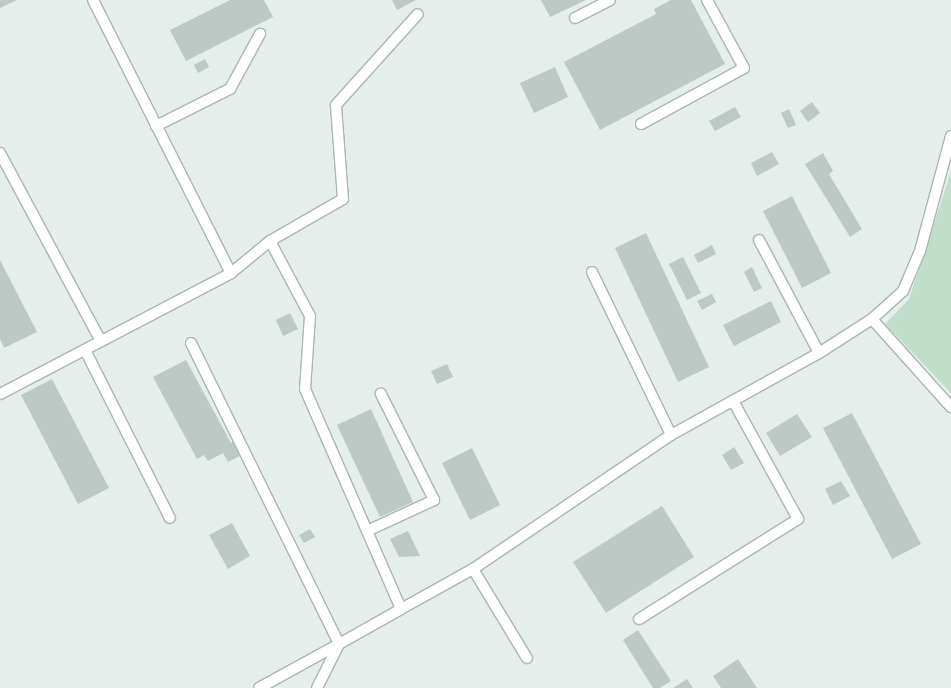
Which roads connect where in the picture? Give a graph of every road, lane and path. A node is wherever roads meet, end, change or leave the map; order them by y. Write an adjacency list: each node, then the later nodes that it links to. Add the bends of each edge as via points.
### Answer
1 (93, 0): 8 (lane)
2 (610, 0): 5 (lane)
3 (707, 0): 7 (lane, via 744,68)
4 (418, 14): 12 (lane, via 336,104 343,200)
5 (575, 18)
6 (260, 34): 8 (lane, via 230,89)
7 (641, 124)
8 (156, 126): 14 (lane)
9 (951, 136): 15 (lane, via 920,251 903,291)
10 (0, 153): 16 (lane)
11 (759, 240): 19 (lane)
12 (270, 241): 14 (lane); 26 (lane, via 310,316 305,389)
13 (592, 272): 24 (lane)
14 (231, 273): 16 (lane)
15 (872, 319): 19 (lane); 23 (lane)
16 (101, 341): 18 (lane)
17 (190, 343): 30 (lane)
18 (85, 350): 20 (lane); 25 (lane)
19 (819, 353): 22 (lane)
20 (0, 394)
21 (381, 394): 26 (lane, via 434,500)
22 (733, 401): 24 (lane); 29 (lane, via 798,519)
23 (951, 406)
24 (671, 434): 27 (lane)
25 (170, 518)
26 (367, 531): 28 (lane)
27 (473, 569): 28 (lane); 31 (lane)
28 (400, 609): 30 (lane)
29 (639, 619)
30 (339, 644): 32 (lane); 33 (lane)
31 (527, 658)
32 (259, 688)
33 (317, 688)

